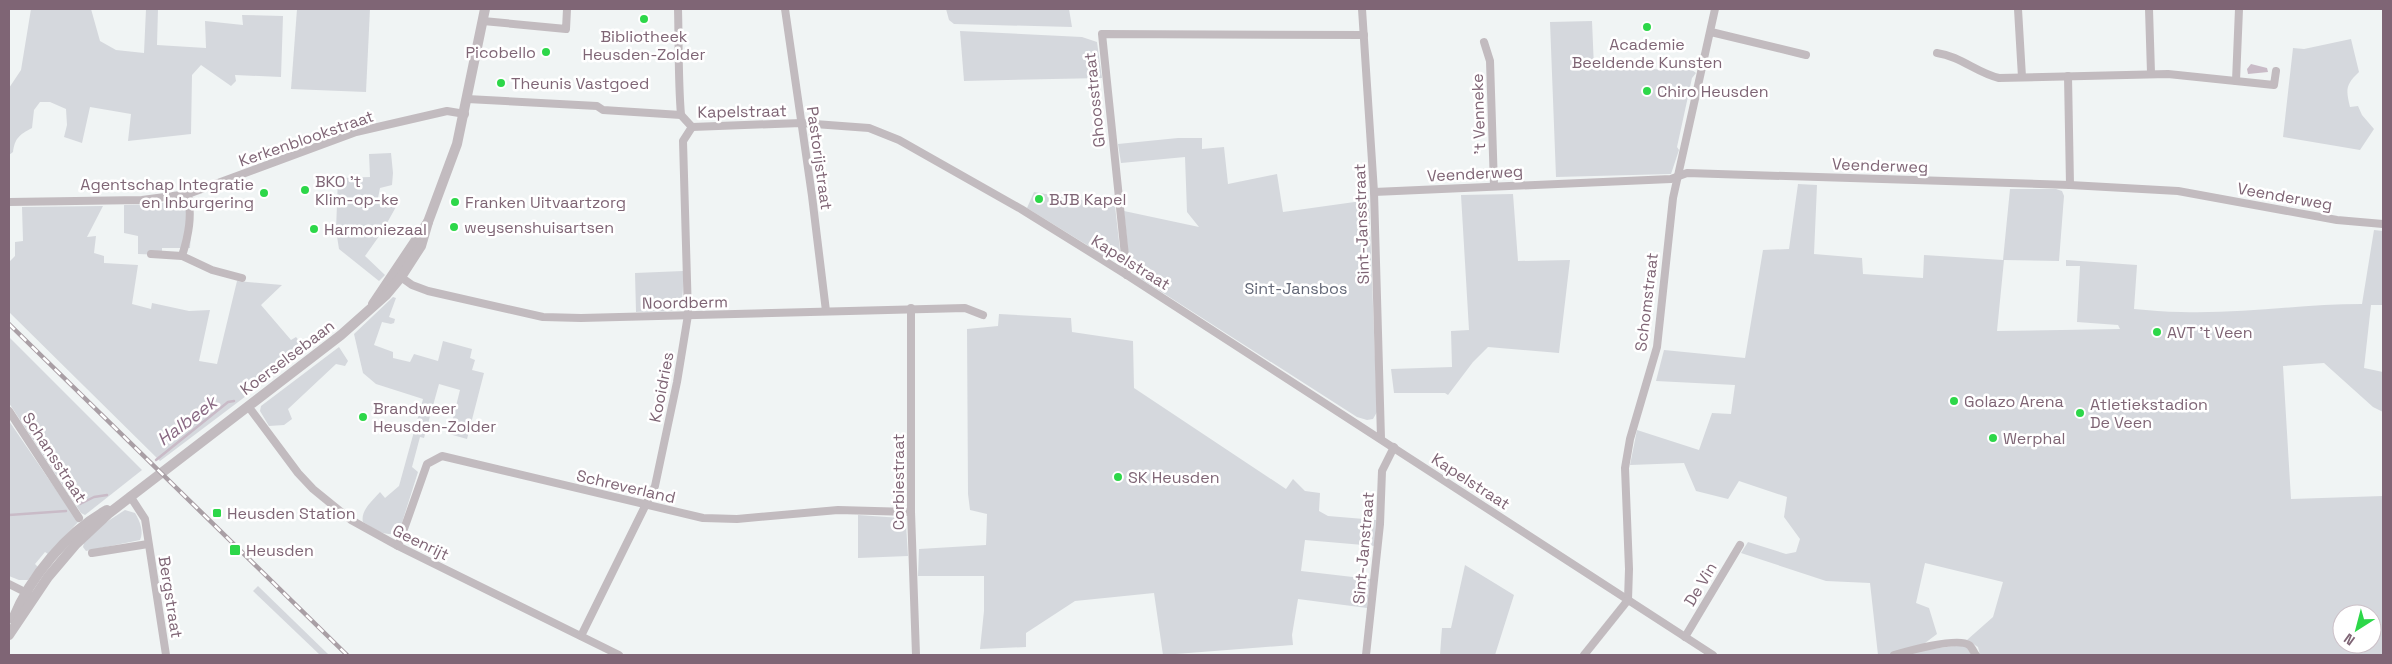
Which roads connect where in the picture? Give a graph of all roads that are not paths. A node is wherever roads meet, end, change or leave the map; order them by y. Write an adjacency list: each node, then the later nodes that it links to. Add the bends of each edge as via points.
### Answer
1 (485, 9): 10 (street, Koerselsebaan)
2 (567, 9): 10 (street, via 566,29)
3 (678, 9): 23 (street)
4 (785, 9): 24 (street, Pastorijstraat)
5 (1362, 9): 12 (street, Sint-Jansstraat)
6 (1715, 9): 11 (street, Schomstraat)
7 (2018, 9): 19 (street)
8 (2149, 9): 17 (street)
9 (2239, 9): 20 (street)
10 (483, 21): 21 (street, Koerselsebaan)
11 (1711, 32): 15 (street); 26 (street, Schomstraat)
12 (1364, 35): 29 (street, Sint-Jansstraat); 36 (street, Ghoosstraat, via 1102,34)
13 (1484, 42): 28 (street, 't Venneke, via 1490,61)
14 (1937, 53): 19 (street, via 1999,78)
15 (1806, 55)
16 (2276, 70): 20 (street, via 2274,85)
17 (2151, 73): 18 (street); 20 (street)
18 (2068, 76): 19 (street); 27 (street)
19 (2022, 77)
20 (2236, 81)
21 (467, 100): 22 (street, Koerselsebaan); 23 (street, Kapelstraat, via 598,106 603,110)
22 (465, 114): 30 (street, Kerkenblookstraat, via 447,112 356,132); 35 (street, Koerselsebaan, via 443,187 428,222)
23 (681, 115): 25 (street, Kapelstraat)
24 (801, 123): 25 (street, Kapelstraat); 36 (street, Kapelstraat, via 869,128 899,140 1021,209); 39 (street, Pastorijstraat)
25 (692, 127): 40 (street, Kooidries, via 683,141)
26 (1678, 176): 27 (street, Veenderweg, via 1687,173); 28 (street, Veenderweg, via 1670,179); 56 (street, Schomstraat, via 1669,230 1658,347 1630,439 1625,468)
27 (2070, 185): 32 (street, Veenderweg, via 2178,191 2337,220)
28 (1494, 186): 29 (street, Veenderweg)
29 (1374, 192): 44 (street, Sint-Jansstraat)
30 (188, 194): 31 (street, Kerkenblookstraat, via 142,200); 34 (street, via 190,224)
31 (9, 202)
32 (2383, 224)
33 (151, 254): 34 (street)
34 (182, 256): 37 (street, via 212,270)
35 (398, 275): 40 (street, Noordberm, via 428,291 544,317); 42 (street, Koerselsebaan, via 372,306 341,335)
36 (1127, 276): 44 (street, Kapelstraat)
37 (242, 278)
38 (911, 308): 39 (street, Noordberm); 41 (street, Noordberm, via 965,308); 48 (street, Corbiestraat)
39 (826, 311): 40 (street, Noordberm)
40 (688, 315): 47 (street, Kooidries, via 658,477)
41 (983, 315)
42 (248, 406): 46 (street, Koerselsebaan); 52 (street, Geenrijt, via 313,489 351,520)
43 (9, 411): 49 (street, Schansstraat)
44 (1381, 438): 45 (street, Kapelstraat)
45 (1394, 447): 56 (street, Kapelstraat); 64 (street, Sint-Janstraat, via 1382,472 1380,524)
46 (126, 499): 50 (street, Bergstraat, via 145,519); 55 (street, Koerselsebaan, via 78,531 51,560)
47 (648, 506): 48 (street, Schreverland, via 703,518 736,520 838,510); 52 (street, Schreverland, via 442,456 427,464); 59 (street, Kooidries)
48 (911, 512): 63 (street, Corbiestraat)
49 (79, 518)
50 (148, 544): 53 (street, Bergstraat); 61 (street, Bergstraat)
51 (1740, 545): 60 (street, De Vin)
52 (398, 546): 59 (street, Geenrijt)
53 (92, 553)
54 (9, 584): 55 (street)
55 (30, 595): 57 (street, Koerselsebaan); 58 (street, Koerselsebaan)
56 (1628, 600): 60 (street, Kapelstraat); 65 (street)
57 (9, 629)
58 (9, 635)
59 (581, 636): 62 (street, Geenrijt)
60 (1685, 637): 66 (street, Kapelstraat)
61 (166, 655)
62 (619, 655)
63 (916, 655)
64 (1366, 655)
65 (1584, 655)
66 (1713, 655)
67 (1894, 655): 68 (street, via 1922,647 1960,643 1969,645)
68 (1976, 655)

